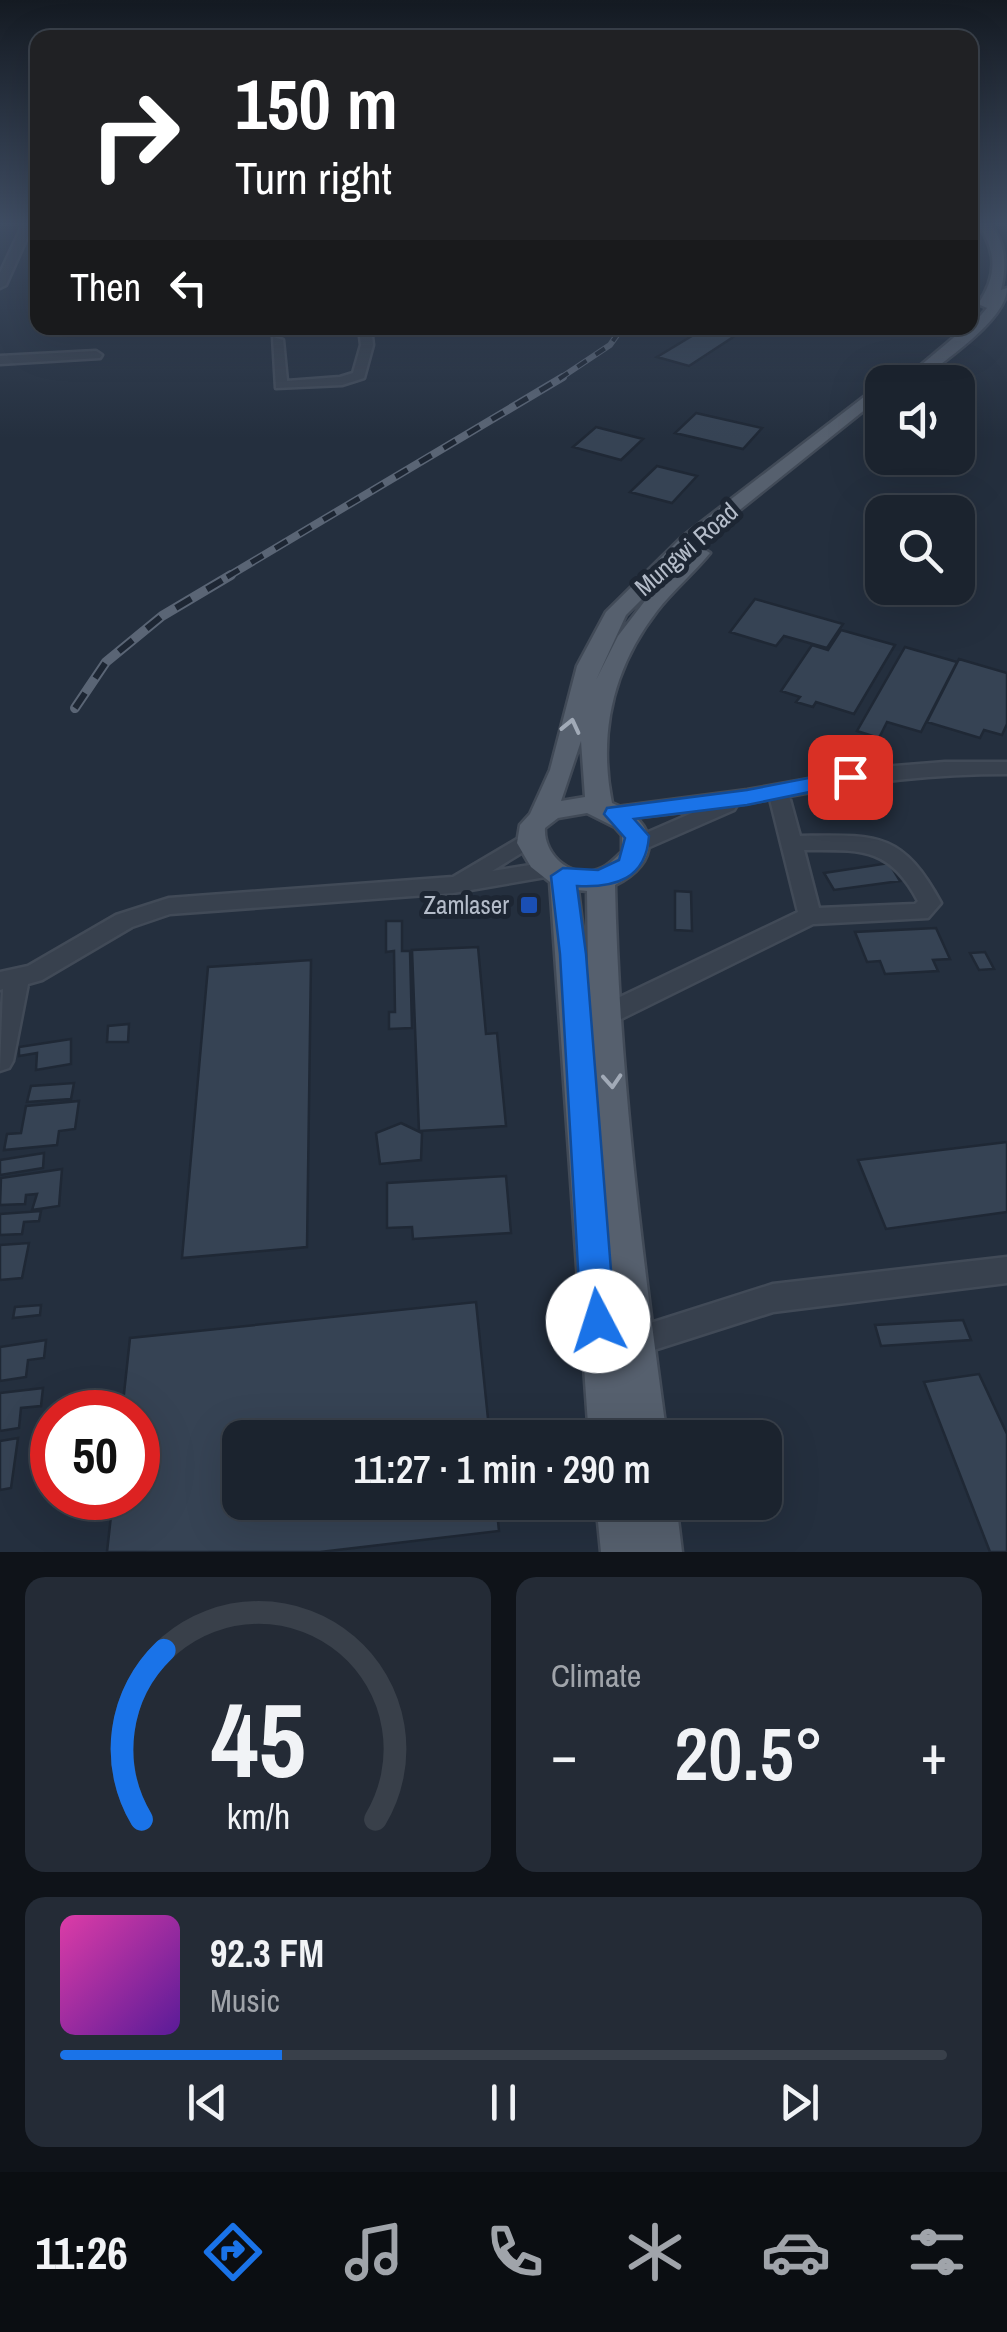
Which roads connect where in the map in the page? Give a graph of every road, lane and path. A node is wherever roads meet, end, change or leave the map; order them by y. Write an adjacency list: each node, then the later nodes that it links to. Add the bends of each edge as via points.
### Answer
1 (1005, 294): 2 (main road)
2 (978, 324)
3 (366, 335): 6 (street, via 359,375 287,386 278,381)
4 (949, 335): 9 (main road)
5 (965, 335): 10 (main road)
6 (276, 340)
7 (96, 355): 8 (street)
8 (0, 360)
9 (911, 365)
10 (929, 365)
11 (865, 404): 13 (main road, Mungwi Road)
12 (865, 416): 13 (main road, Mungwi Road)
13 (812, 452): 17 (main road, Mungwi Road, via 682,569 628,631 615,655 596,731 592,773); 18 (main road, Mungwi Road, one-way to 13, via 562,770 588,666 617,612 689,541)
14 (1007, 768): 15 (street, via 870,774)
15 (778, 790): 16 (street); 19 (street)
16 (747, 797): 17 (street); 20 (street)
17 (608, 810): 18 (main road, via 574,806); 20 (main road, via 632,828)
18 (535, 828): 21 (main road, via 530,850); 23 (street)
19 (791, 842): 24 (street); 24 (street, via 867,844 895,853 917,874 930,903 920,912)
20 (638, 845): 22 (main road, via 628,866)
21 (556, 873): 22 (main road); 23 (street); 30 (main road, via 573,954)
22 (602, 878): 26 (main road)
23 (453, 885): 25 (street, via 169,906 124,921 60,962)
24 (810, 916): 26 (street)
25 (8, 980): 27 (street)
26 (606, 1015): 29 (main road, one-way to 29)
27 (0, 1061)
28 (1007, 1270): 29 (street, via 773,1298)
29 (635, 1342): 31 (main road)
30 (607, 1420)
31 (645, 1420)
32 (618, 1520): 34 (main road)
33 (657, 1520): 35 (main road)
34 (622, 1552)
35 (661, 1552)

